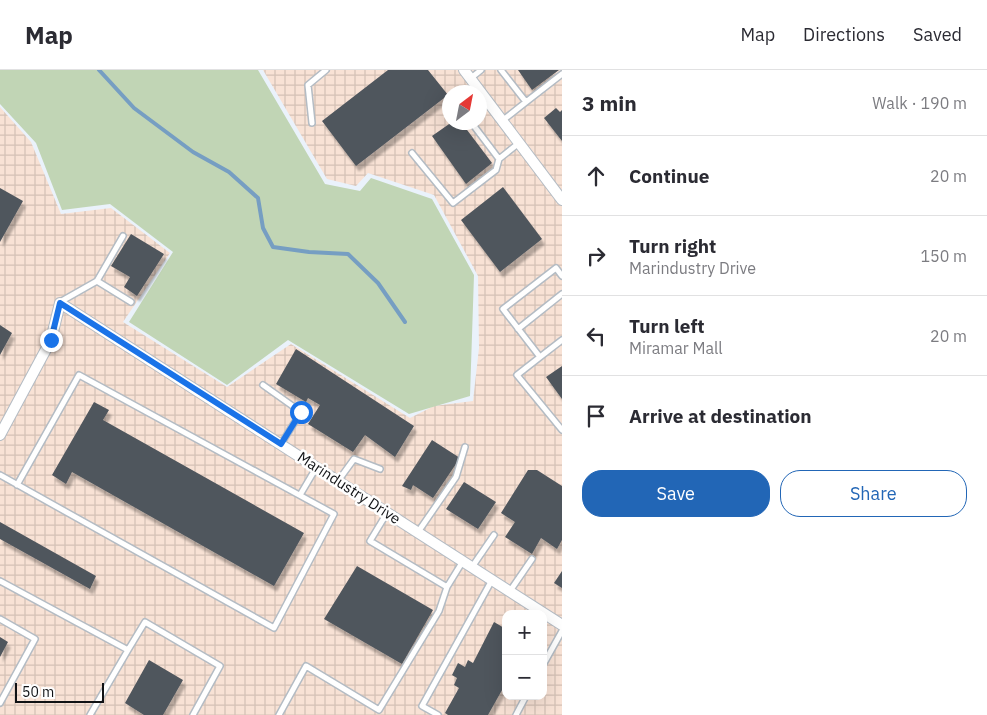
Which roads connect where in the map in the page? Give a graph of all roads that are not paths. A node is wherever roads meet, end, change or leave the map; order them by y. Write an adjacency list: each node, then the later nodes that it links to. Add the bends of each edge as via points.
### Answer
1 (326, 70): 10 (lane, via 308,85)
2 (481, 70): 4 (lane)
3 (501, 70): 8 (lane)
4 (467, 74): 6 (street)
5 (562, 74): 8 (lane)
6 (474, 85)
7 (487, 102): 9 (street)
8 (526, 102): 9 (lane)
9 (502, 121): 12 (street)
10 (312, 123)
11 (477, 130): 14 (lane)
12 (519, 143): 14 (lane); 15 (street)
13 (412, 153): 14 (lane, via 453,203 496,170)
14 (499, 158)
15 (562, 200)
16 (123, 236): 18 (lane)
17 (562, 276): 22 (lane, via 556,268 502,309)
18 (97, 281): 20 (lane); 21 (lane)
19 (562, 294): 22 (lane)
20 (131, 302)
21 (60, 303): 27 (street, via 51,340); 28 (street, Marindustry Drive)
22 (518, 329): 24 (lane)
23 (562, 340): 24 (lane)
24 (540, 357): 26 (lane, via 517,375)
25 (263, 385): 28 (lane, via 301,412)
26 (562, 430)
27 (0, 434)
28 (281, 444): 30 (street, Marindustry Drive)
29 (465, 447): 37 (lane, via 456,477)
30 (317, 467): 33 (street, Marindustry Drive); 35 (lane)
31 (380, 469): 33 (lane, via 354,459)
32 (0, 475): 34 (lane)
33 (338, 481): 36 (street, Marindustry Drive)
34 (17, 485): 35 (lane, via 79,374); 35 (lane, via 274,628 334,514)
35 (300, 495)
36 (387, 512): 37 (street, Marindustry Drive); 44 (lane, via 370,541)
37 (418, 532): 40 (street, Marindustry Drive)
38 (494, 534): 41 (lane)
39 (532, 559): 45 (lane)
40 (463, 561): 41 (street, Marindustry Drive); 44 (lane)
41 (472, 567): 42 (street, Marindustry Drive)
42 (492, 580): 45 (street, Marindustry Drive); 57 (lane, via 422,706)
43 (0, 581): 49 (lane)
44 (447, 587): 53 (lane, via 439,611)
45 (510, 592): 47 (street, Marindustry Drive)
46 (0, 619): 52 (lane, via 35,640)
47 (562, 625)
48 (562, 631): 50 (lane)
49 (128, 650): 54 (lane); 55 (lane, via 144,622 220,666)
50 (547, 658)
51 (524, 700): 58 (lane)
52 (0, 703)
53 (378, 713): 56 (lane, via 306,666)
54 (90, 715)
55 (193, 715)
56 (279, 715)
57 (438, 715)
58 (516, 715)

